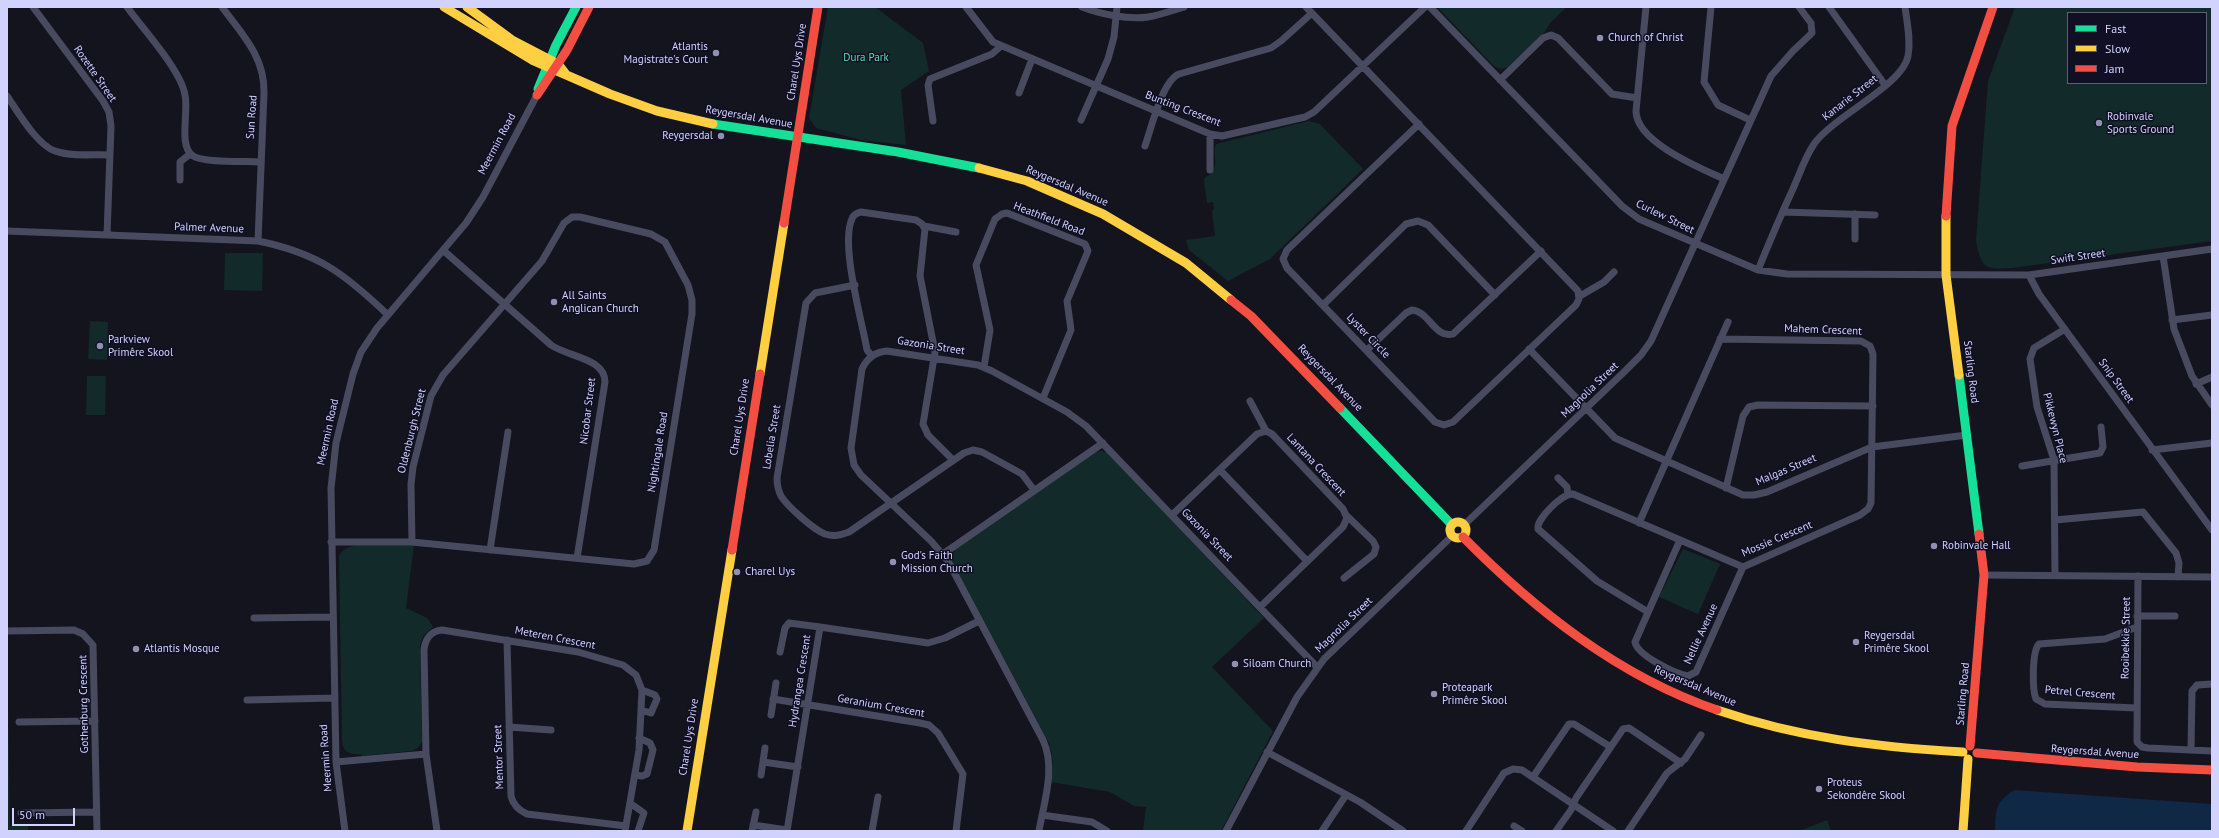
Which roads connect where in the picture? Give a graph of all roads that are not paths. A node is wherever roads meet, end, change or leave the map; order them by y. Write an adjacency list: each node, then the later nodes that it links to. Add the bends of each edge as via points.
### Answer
1 (32, 7): 44 (street, Rozette Street, via 106,106 111,126)
2 (127, 7): 43 (street, via 180,80 186,99 185,143)
3 (222, 7): 45 (street, Sun Road, via 251,46 263,73)
4 (444, 7): 26 (main road, Reygersdal Avenue, via 532,60)
5 (467, 7): 26 (main road, Reygersdal Avenue)
6 (576, 7): 26 (main road)
7 (589, 7): 26 (main road)
8 (818, 7): 41 (main road, Charel Uys Drive)
9 (966, 7): 24 (street, Bunting Crescent, via 993,42)
10 (1082, 7): 23 (street)
11 (1117, 7): 23 (street)
12 (1184, 7): 23 (street, via 1146,17)
13 (1306, 7): 22 (street)
14 (1424, 7): 27 (street, Bunting Crescent)
15 (1430, 7): 28 (street, Curlew Street)
16 (1646, 7): 34 (street)
17 (1711, 7): 37 (street, via 1704,82 1718,105)
18 (1799, 7): 37 (street, Magnolia Street, via 1811,22 1812,33 1772,76)
19 (1829, 7): 29 (street)
20 (1905, 7): 29 (street, Kanarie Street, via 1909,40 1908,57 1898,74)
21 (1993, 7): 65 (main road, Starling Road, via 1952,126 1948,154)
22 (1312, 13): 27 (street); 35 (street, via 1271,48 1176,75 1170,81)
23 (1116, 15): 30 (street, via 1111,51)
24 (1001, 46): 25 (street, Bunting Crescent); 38 (street, via 992,54 930,79 928,85)
25 (1032, 59): 30 (street, Bunting Crescent); 31 (street)
26 (552, 65): 32 (main road, Meermin Road); 41 (main road, Reygersdal Avenue, via 610,94 656,111 685,119)
27 (1364, 67): 39 (street); 40 (street, Bunting Crescent, via 1310,115 1229,135)
28 (1500, 80): 34 (street, via 1543,38 1551,35 1558,38 1612,94); 58 (street, Curlew Street, via 1622,206 1640,219)
29 (1885, 85): 49 (street, Kanarie Street, via 1840,118 1814,144)
30 (1096, 86): 35 (street, Bunting Crescent); 36 (street)
31 (1019, 93)
32 (537, 95): 60 (street, Meermin Road, via 475,210)
33 (7, 96): 44 (street, via 42,143 51,149 60,152)
34 (1637, 98): 47 (street, via 1636,115 1641,127 1673,155)
35 (1157, 112): 40 (street, Bunting Crescent); 42 (street)
36 (1081, 120)
37 (1750, 120): 47 (street, Magnolia Street)
38 (933, 121)
39 (1419, 124): 61 (street); 71 (street, Lyster Circle, via 1284,254 1285,266)
40 (1210, 134): 46 (street)
41 (797, 138): 112 (main road, Reygersdal Avenue, via 923,156 1019,178 1076,201 1135,231 1195,270 1260,324); 193 (main road, Charel Uys Drive)
42 (1145, 146)
43 (190, 154): 45 (street, via 202,160); 48 (street, via 180,162)
44 (110, 155): 55 (street, Rozette Street)
45 (260, 162): 57 (street, Sun Road)
46 (1210, 170)
47 (1724, 179): 58 (street, Magnolia Street)
48 (180, 180)
49 (1782, 212): 50 (street); 63 (street, Kanarie Street)
50 (1856, 214): 51 (street); 56 (street)
51 (1875, 215)
52 (924, 226): 54 (street); 67 (street, via 916,220 864,212 856,214 851,221 848,242); 81 (street, via 926,233 920,273 936,352)
53 (7, 231): 55 (street, Palmer Avenue)
54 (956, 232)
55 (107, 235): 57 (street, Palmer Avenue)
56 (1855, 238)
57 (258, 241): 72 (street, Palmer Avenue, via 300,252 330,266 350,280)
58 (1696, 244): 63 (street, Curlew Street); 89 (street, Magnolia Street, via 1646,349)
59 (2212, 249): 62 (street, Swift Street)
60 (444, 251): 70 (street, Nicobar Street); 72 (street, Meermin Road)
61 (1541, 251): 68 (street); 69 (street, via 1577,288)
62 (2163, 256): 66 (street, Swift Street); 74 (street)
63 (1758, 270): 65 (street, Curlew Street, via 1787,274)
64 (1614, 272): 69 (street, Lyster Circle, via 1604,282)
65 (1946, 275): 66 (street, Swift Street); 93 (main road, Starling Road)
66 (2029, 275): 76 (street, Snip Street, via 2039,294)
67 (855, 285): 80 (street, via 867,350); 107 (street, Lobelia Street, via 815,293 806,303 777,478 778,488 784,500 816,529 832,536 849,532)
68 (1495, 295): 71 (street, via 1428,225 1418,220 1406,224); 79 (street, via 1456,333 1441,333 1419,311 1409,311)
69 (1580, 296): 78 (street, Lyster Circle, via 1576,304)
70 (506, 304): 119 (street, Oldenburgh Street, via 443,375 433,391 411,475); 122 (street, Nicobar Street, via 551,346 593,363 604,375 605,382); 122 (street, Nightingale Road, via 542,261 564,223 576,217 651,234 661,239 672,251 691,293 692,314 652,554 647,561 637,564)
71 (1323, 305): 79 (street, Lyster Circle)
72 (388, 315): 118 (street, Meermin Road, via 371,336 359,358 338,433 332,473)
73 (2212, 315): 74 (street)
74 (2172, 320): 84 (street, via 2185,361)
75 (1728, 322): 77 (street)
76 (2064, 328): 97 (street, Snip Street); 99 (street, Pikkewyn Place, via 2034,348 2030,356 2037,406)
77 (1720, 339): 88 (street, Mahem Crescent, via 1866,342 1873,351); 100 (street)
78 (1529, 349): 79 (street, Lyster Circle, via 1453,422 1444,425 1435,422); 89 (street, Malgas Street)
79 (1367, 350)
80 (872, 356): 81 (street, Gazonia Street, via 887,351); 107 (street, via 862,369 851,454 857,470)
81 (934, 358): 82 (street, Gazonia Street); 98 (street, via 923,424 928,435)
82 (984, 367): 85 (street, Gazonia Street); 85 (street, Heathfield Road, via 990,330 976,265 995,219 1007,213 1085,244 1088,250 1066,304 1072,330)
83 (2212, 377): 84 (street)
84 (2196, 384): 87 (street)
85 (1043, 398): 94 (street, Gazonia Street, via 1081,420)
86 (1250, 401): 91 (street)
87 (2212, 405)
88 (1873, 406): 96 (street, Mahem Crescent); 104 (street, via 1749,407 1743,416)
89 (1587, 409): 100 (street, Malgas Street, via 1615,438); 113 (street, Magnolia Street)
90 (2101, 428): 99 (street, via 2101,452)
91 (1266, 431): 102 (street, via 1257,434); 109 (street, Lantana Crescent, via 1272,434)
92 (508, 432): 120 (street)
93 (1967, 435): 96 (street, Malgas Street); 125 (main road, Starling Road)
94 (1103, 443): 105 (street); 108 (street, Gazonia Street)
95 (2212, 443): 97 (street)
96 (1872, 447): 104 (street, Malgas Street, via 1760,494 1743,495); 124 (street, Mossie Crescent, via 1872,498 1866,512)
97 (2152, 450): 114 (street, Snip Street)
98 (953, 460): 105 (street, Lobelia Street, via 969,451 982,452 1022,474); 107 (street, Lobelia Street)
99 (2054, 460): 101 (street); 110 (street, Pikkewyn Place)
100 (1666, 462): 104 (street, Malgas Street); 111 (street)
101 (2022, 466)
102 (1220, 470): 108 (street); 123 (street)
103 (1558, 478): 106 (street, via 1567,488)
104 (1726, 488)
105 (1034, 490): 121 (street)
106 (1568, 494): 111 (street, Mossie Crescent); 132 (street, via 1540,520 1538,529 1597,581)
107 (892, 504): 121 (street)
108 (1172, 515): 131 (street, Gazonia Street)
109 (1346, 515): 123 (street, via 1343,526); 130 (street, Lantana Crescent, via 1375,543 1376,547 1374,554)
110 (2055, 520): 126 (street, Pikkewyn Place); 128 (street, via 2143,512 2176,553 2179,563)
111 (1639, 523): 117 (street, Mossie Crescent)
112 (1452, 525): 113 (main road, via 1457,522); 115 (main road)
113 (1464, 525): 116 (main road)
114 (2212, 530)
115 (1452, 536): 116 (main road, via 1457,539); 143 (street, Magnolia Street)
116 (1464, 536): 168 (main road, Reygersdal Avenue, via 1514,587 1570,632 1629,669 1691,700 1755,723 1810,736)
117 (1680, 540): 124 (street, Mossie Crescent); 132 (street, Nellie Avenue)
118 (331, 542): 119 (street, Nightingale Road); 135 (street, Meermin Road)
119 (412, 542): 120 (street, Nightingale Road)
120 (490, 550): 122 (street, Nightingale Road)
121 (943, 554): 137 (street)
122 (577, 558)
123 (1307, 561): 131 (street)
124 (1743, 567): 132 (street, Nellie Avenue, via 1694,674 1685,675 1668,668 1637,648 1634,642)
125 (1984, 574): 126 (street); 161 (main road, Starling Road)
126 (2055, 575): 127 (street)
127 (2138, 576): 128 (street); 133 (street, Rooibekkie Street)
128 (2178, 577): 129 (street)
129 (2212, 577)
130 (1344, 578)
131 (1260, 606): 143 (street, Gazonia Street)
132 (1648, 612)
133 (2137, 616): 134 (street); 139 (street, Rooibekkie Street)
134 (2175, 616)
135 (333, 617): 136 (street); 147 (street, Meermin Road)
136 (254, 618)
137 (979, 620): 138 (street, Hydrangea Crescent, via 945,638 928,643); 184 (street, via 1046,746 1049,765)
138 (820, 627): 142 (street, via 789,623 784,628); 150 (street, Hydrangea Crescent)
139 (2137, 627): 151 (street, Rooibekkie Street); 151 (street, Petrel Crescent, via 2105,639 2044,642 2038,645 2035,652 2034,693 2036,699 2042,703)
140 (7, 631): 154 (street, Gothenburg Crescent, via 74,630 87,637 94,650)
141 (507, 640): 146 (street, Meteren Crescent, via 578,652 623,666 636,675); 156 (street, Mentor Street); 167 (street, Meteren Crescent, via 442,630 428,637 424,650)
142 (780, 652)
143 (1317, 667): 165 (street, Magnolia Street)
144 (776, 683): 149 (street)
145 (2212, 684): 163 (street, via 2197,685 2192,691)
146 (642, 690): 152 (street); 152 (street, via 655,695 658,699 651,713)
147 (335, 698): 148 (street); 169 (street, Meermin Road)
148 (247, 700)
149 (773, 700): 150 (street, Geranium Crescent); 153 (street)
150 (808, 705): 172 (street, Hydrangea Crescent); 195 (street, Geranium Crescent, via 924,724 935,730 963,774)
151 (2136, 708): 163 (street, Rooibekkie Street, via 2136,738 2139,745 2148,748)
152 (641, 710): 159 (street)
153 (770, 715)
154 (96, 721): 155 (street); 181 (street, Gothenburg Crescent)
155 (19, 722)
156 (509, 727): 157 (street); 186 (street, Mentor Street, via 511,796 519,810 527,814)
157 (551, 730)
158 (1701, 735): 171 (street)
159 (639, 738): 174 (street); 174 (street, via 650,743 653,750 647,774)
160 (1609, 746): 171 (street, via 1621,730 1627,728); 176 (street, via 1574,724 1569,724); 180 (street)
161 (1970, 746): 166 (main road, via 1974,747); 168 (main road, via 1966,747)
162 (765, 748): 170 (street)
163 (2191, 750): 164 (street, Rooibekkie Street)
164 (2212, 751)
165 (1267, 752): 177 (street); 198 (street, Magnolia Street)
166 (1977, 753): 168 (main road, via 1975,757); 173 (main road, Reygersdal Avenue, via 2137,767)
167 (426, 754): 169 (street); 191 (street, Meteren Crescent)
168 (1966, 756): 206 (main road)
169 (336, 762): 190 (street, Meermin Road)
170 (763, 762): 172 (street); 175 (street)
171 (1681, 762): 205 (street, via 1667,773)
172 (798, 767): 188 (street, Hydrangea Crescent)
173 (2212, 770)
174 (634, 775): 179 (street)
175 (761, 775)
176 (1533, 777): 180 (street); 201 (street, via 1519,769 1504,773)
177 (1346, 794): 199 (street); 200 (street)
178 (878, 797): 194 (street)
179 (630, 803): 186 (street); 192 (street, via 644,813)
180 (1573, 804): 203 (street); 204 (street)
181 (96, 812): 183 (street); 189 (street, Gothenburg Crescent)
182 (756, 812): 187 (street)
183 (21, 814)
184 (1042, 815): 196 (street); 197 (street, via 1092,822)
185 (1514, 826): 202 (street)
186 (626, 828)
187 (753, 828): 188 (street, Hydrangea Crescent)
188 (787, 830)
189 (97, 831)
190 (345, 831)
191 (437, 831)
192 (638, 831)
193 (687, 831)
194 (872, 831)
195 (956, 831)
196 (1039, 831)
197 (1107, 831)
198 (1226, 831)
199 (1322, 831)
200 (1403, 831)
201 (1466, 831)
202 (1522, 831)
203 (1556, 831)
204 (1613, 831)
205 (1628, 831)
206 (1963, 831)

